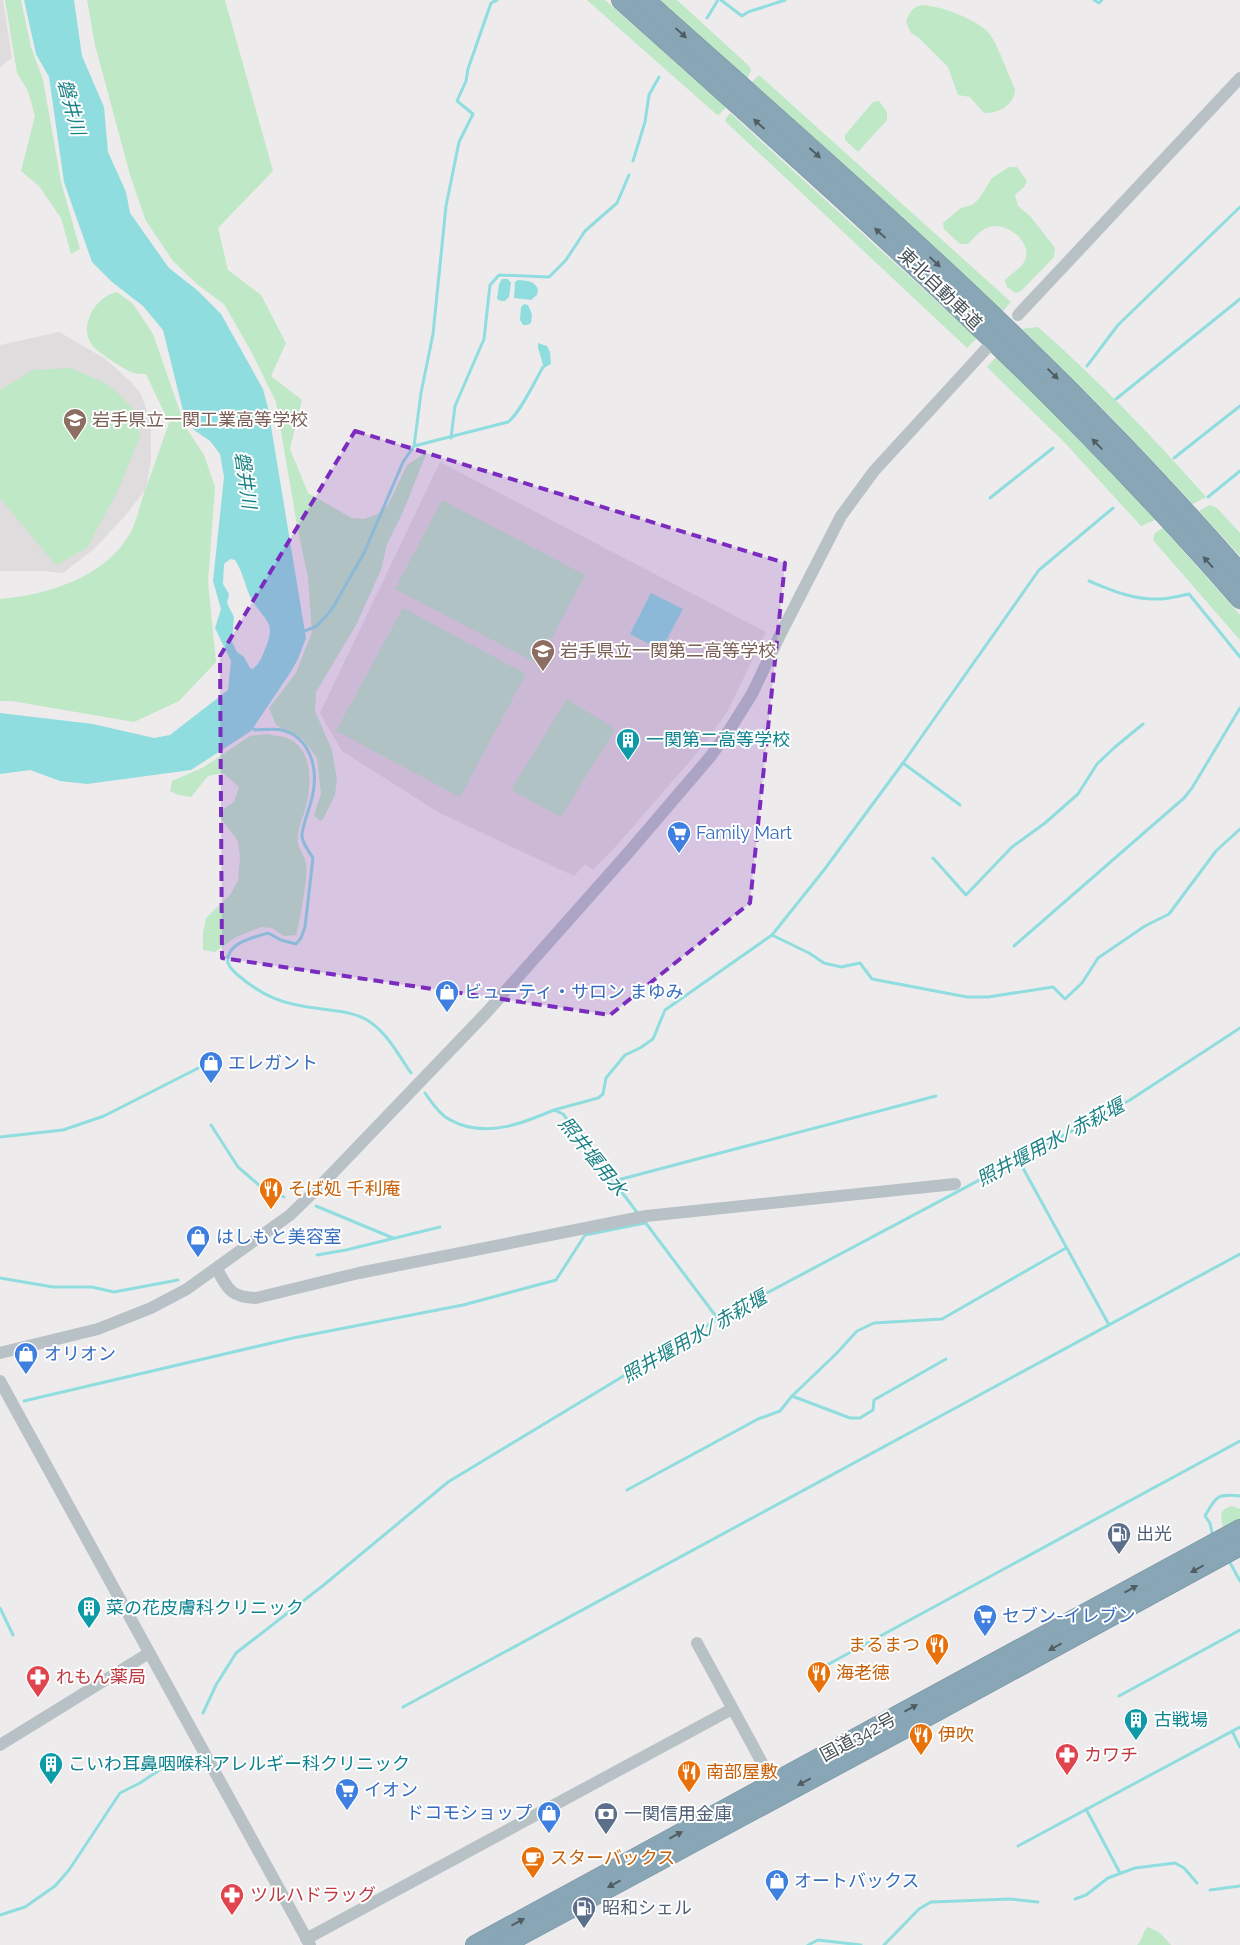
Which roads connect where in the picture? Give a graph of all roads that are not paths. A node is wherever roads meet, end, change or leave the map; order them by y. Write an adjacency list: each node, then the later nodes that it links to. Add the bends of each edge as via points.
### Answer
1 (621, 0): 7 (highway, 東北自動車道, one-way to 1, via 1148,496 986,333 895,246)
2 (645, 0): 6 (highway, 東北自動車道, one-way to 6, via 996,319 1085,406)
3 (1240, 78): 4 (street)
4 (1018, 315)
5 (986, 349): 9 (street, via 874,471 841,516 752,694 710,758 487,1012 323,1182 290,1214)
6 (1240, 572)
7 (1240, 599)
8 (955, 1184): 9 (street, via 646,1216 358,1273 256,1298 241,1298 231,1291)
9 (217, 1269): 10 (street, via 151,1308 98,1329)
10 (0, 1353)
11 (0, 1381): 15 (street)
12 (1240, 1529): 18 (highway, 国道342号, one-way to 12)
13 (1240, 1546): 21 (highway, 国道342号, one-way to 21)
14 (697, 1643): 16 (street)
15 (149, 1653): 17 (street); 19 (street)
16 (732, 1709): 18 (street); 19 (street)
17 (0, 1745)
18 (773, 1783): 20 (highway, 国道342号, one-way to 18)
19 (308, 1942)
20 (475, 1945)
21 (503, 1945)

